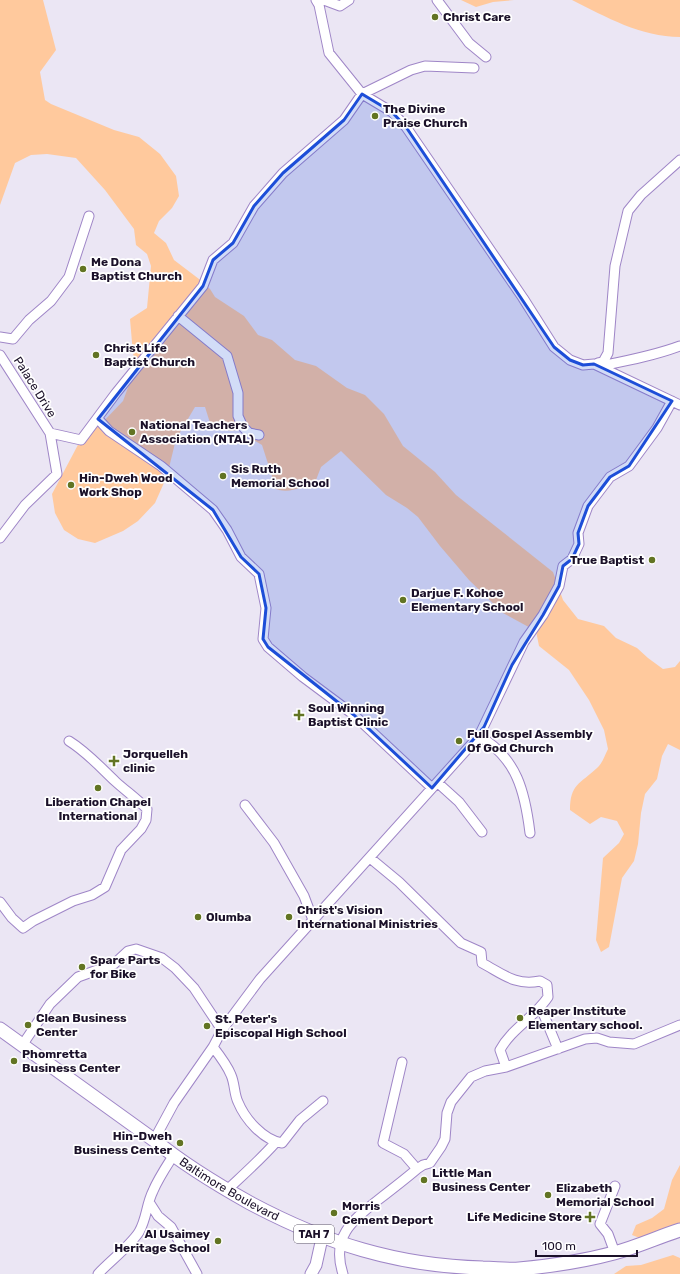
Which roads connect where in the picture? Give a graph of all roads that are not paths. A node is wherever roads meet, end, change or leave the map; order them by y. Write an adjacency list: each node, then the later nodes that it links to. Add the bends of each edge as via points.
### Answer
1 (316, 0): 7 (street, via 329,53)
2 (324, 0): 3 (street, via 340,6)
3 (349, 0)
4 (437, 0): 5 (street, via 469,43)
5 (486, 57)
6 (474, 68): 7 (street, via 425,66 411,70)
7 (362, 94): 10 (street, via 344,120 283,173 254,206 233,243 213,260 203,286); 14 (street, via 392,112 406,127 554,347 570,360 583,365)
8 (680, 160): 14 (street, via 641,195 628,211 615,266 608,353)
9 (89, 216): 11 (street, via 69,277 51,300 13,339)
10 (178, 316): 16 (street); 18 (street, via 227,356 238,393 238,416 242,427 249,433)
11 (0, 337)
12 (680, 346): 14 (street, via 663,353 606,365)
13 (0, 355): 17 (street, Palace Drive)
14 (599, 363): 15 (street)
15 (676, 403): 20 (street, via 629,466 610,477 588,506 578,533 579,544 572,559 563,566 558,586 544,615 521,648)
16 (98, 419): 17 (street, via 81,440); 22 (street, via 109,430 161,466 213,510 241,557 259,574 266,608 263,639 268,647 354,715)
17 (50, 433): 19 (street, via 57,474 25,506)
18 (259, 435)
19 (0, 538)
20 (479, 736): 22 (street); 25 (street, via 492,743 508,759 521,787)
21 (69, 741): 27 (street, via 136,797 146,809 146,820 121,850 105,887 92,895 33,920 23,928)
22 (435, 785): 24 (street, via 459,802); 26 (street)
23 (245, 805): 28 (street, via 274,843 304,896)
24 (482, 832)
25 (530, 833)
26 (370, 858): 28 (street); 29 (street, via 399,882 461,943 481,952 482,963 505,976 527,984 540,981 547,985 548,997)
27 (0, 902)
28 (313, 920): 32 (street, via 260,979)
29 (541, 1008): 35 (street); 37 (street, via 505,1041 500,1050)
30 (680, 1025): 35 (street, via 634,1044 609,1042 598,1038)
31 (0, 1029): 33 (highway, Baltimore Boulevard / TAH 7)
32 (222, 1030): 33 (street, via 194,988 175,968 162,958 136,949 128,951 114,964 78,977 50,1004); 34 (street)
33 (23, 1044): 39 (highway, Baltimore Boulevard / TAH 7)
34 (213, 1047): 39 (street, via 174,1103); 40 (street, via 232,1076 237,1102 247,1118)
35 (558, 1049): 37 (street)
36 (402, 1062): 42 (street, via 383,1142 404,1154)
37 (506, 1067): 42 (street, via 485,1070 471,1077 460,1089 447,1113 445,1139 441,1147 430,1163 423,1164)
38 (323, 1101): 40 (street, via 300,1120 282,1143)
39 (154, 1140): 41 (highway, Baltimore Boulevard / TAH 7)
40 (276, 1142): 44 (street)
41 (173, 1156): 44 (highway, Baltimore Boulevard / TAH 7); 45 (street, via 153,1190)
42 (417, 1170): 48 (street, via 356,1217 344,1232)
43 (615, 1186): 49 (street, via 600,1224 608,1234)
44 (227, 1190): 47 (highway, Baltimore Boulevard / TAH 7)
45 (149, 1202): 50 (street, via 146,1218 138,1233); 51 (street, via 158,1216 171,1227)
46 (680, 1230): 49 (highway, Baltimore Boulevard / TAH 7)
47 (322, 1238): 48 (highway, Baltimore Boulevard / TAH 7); 52 (main road, via 316,1265)
48 (340, 1244): 49 (highway, Baltimore Boulevard / TAH 7, via 392,1259 446,1267 518,1269); 53 (street, via 338,1261)
49 (615, 1253)
50 (98, 1274)
51 (198, 1274)
52 (311, 1274)
53 (343, 1274)

